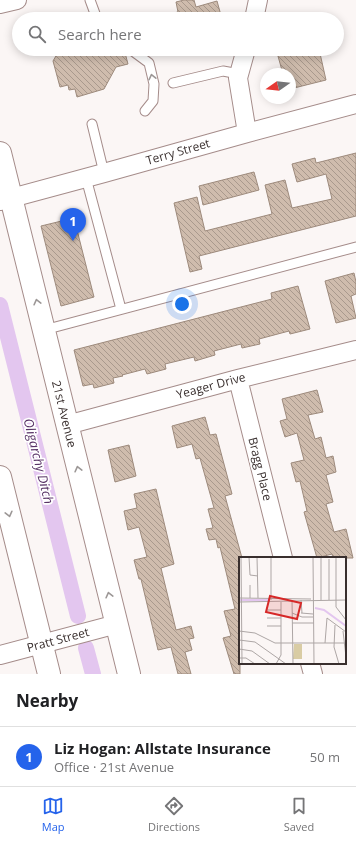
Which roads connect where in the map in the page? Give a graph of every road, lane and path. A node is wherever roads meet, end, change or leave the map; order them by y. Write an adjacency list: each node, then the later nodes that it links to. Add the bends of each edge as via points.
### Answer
1 (17, 0): 4 (street)
2 (90, 0): 5 (lane)
3 (258, 0): 6 (street)
4 (0, 4)
5 (94, 12)
6 (255, 12)
7 (140, 56): 12 (lane, one-way to 7, via 153,101 154,84 149,63)
8 (244, 56): 9 (street)
9 (239, 74): 10 (lane, via 223,71); 14 (street)
10 (173, 83)
11 (356, 104): 14 (street, Terry Street)
12 (145, 111)
13 (92, 124): 16 (lane)
14 (247, 133): 16 (street, Terry Street)
15 (0, 153): 18 (street, 21st Avenue)
16 (104, 173): 17 (street, Terry Street)
17 (86, 178): 18 (street, Terry Street); 20 (lane)
18 (6, 199): 21 (street, 21st Avenue, one-way to 18)
19 (356, 247): 20 (lane)
20 (121, 309): 21 (lane)
21 (44, 330): 24 (street, 21st Avenue)
22 (356, 350): 23 (street, Yeager Drive)
23 (238, 379): 24 (street, Yeager Drive); 26 (street, Bragg Place)
24 (67, 425): 27 (street, 21st Avenue, one-way to 24)
25 (0, 476): 28 (street, one-way to 28)
26 (283, 557)
27 (117, 624): 28 (street, Pratt Street); 32 (street, 21st Avenue)
28 (41, 644): 29 (street, Pratt Street); 31 (street)
29 (0, 655)
30 (310, 664): 33 (street)
31 (49, 674)
32 (129, 674)
33 (312, 674)

